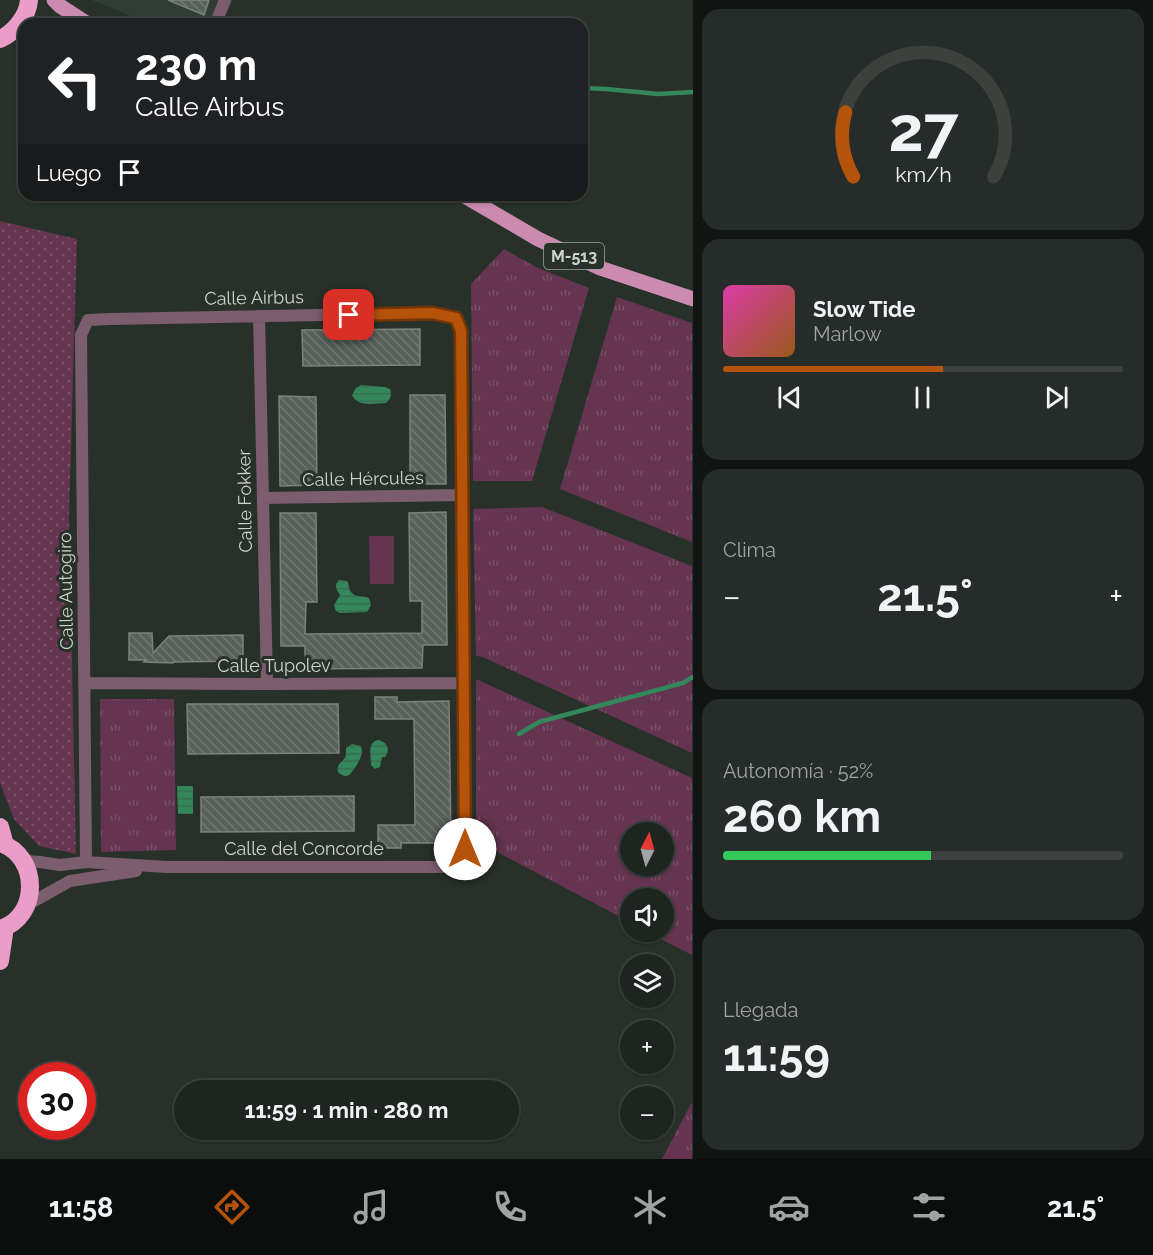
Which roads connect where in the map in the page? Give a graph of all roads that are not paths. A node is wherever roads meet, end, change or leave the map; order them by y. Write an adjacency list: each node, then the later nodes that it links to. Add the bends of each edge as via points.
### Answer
1 (30, 0): 5 (highway)
2 (54, 0): 6 (main road)
3 (225, 0): 4 (street)
4 (218, 17)
5 (22, 18)
6 (79, 18)
7 (473, 201): 8 (main road, M-513, via 538,239 600,268)
8 (693, 299)
9 (259, 316): 10 (street, Calle Airbus); 11 (street, Calle Airbus, via 432,313 456,318 461,331); 12 (street, Calle Fokker)
10 (88, 320): 13 (street, Calle Autogiro, via 81,335)
11 (463, 495): 12 (street, Calle Hércules); 14 (street)
12 (263, 498): 15 (street, Calle Fokker)
13 (85, 683): 15 (street, Calle Tupolev); 19 (street, Calle Autogiro)
14 (464, 683): 15 (street, Calle Tupolev); 20 (street, Calle del Concorde, via 465,849 460,860 441,867)
15 (267, 684)
16 (0, 827): 17 (highway)
17 (3, 844): 18 (highway)
18 (24, 861): 19 (street, Calle del Concorde, via 60,865); 21 (highway, via 30,875)
19 (86, 862): 20 (street, Calle del Concorde)
20 (167, 867): 21 (street, Calle del Concorde, via 70,881)
21 (27, 905): 22 (highway, via 18,918)
22 (3, 928): 23 (highway)
23 (0, 961)

